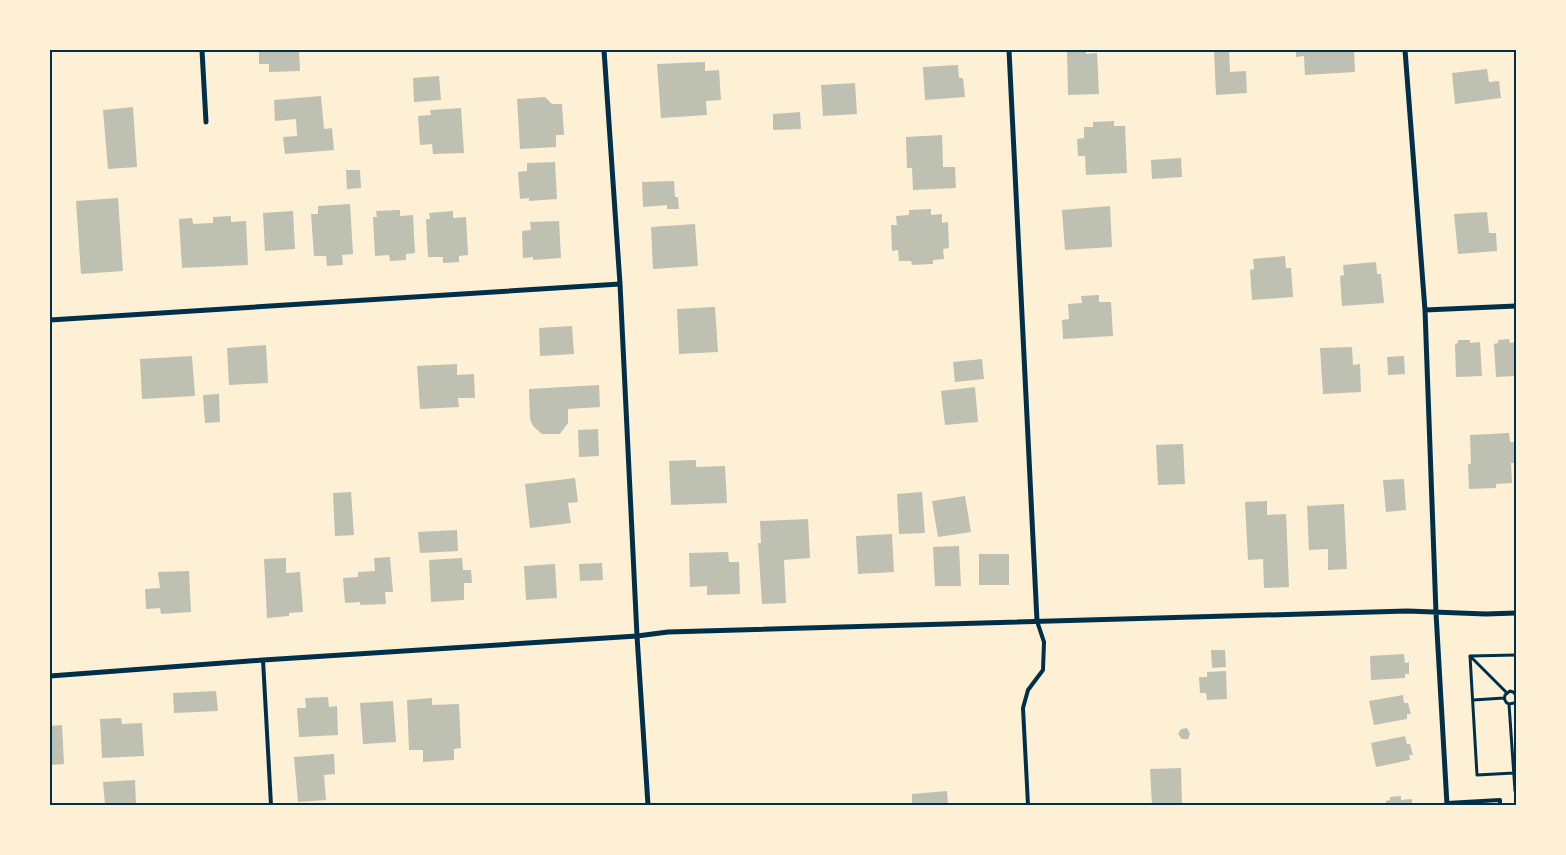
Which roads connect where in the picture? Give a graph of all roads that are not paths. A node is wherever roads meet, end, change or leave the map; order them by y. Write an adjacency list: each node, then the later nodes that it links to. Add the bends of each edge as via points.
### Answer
1 (202, 50): 5 (street)
2 (604, 50): 6 (street)
3 (1009, 50): 12 (street)
4 (1405, 50): 8 (street)
5 (206, 122)
6 (620, 284): 9 (street); 13 (street)
7 (1516, 306): 8 (street)
8 (1425, 310): 10 (street)
9 (50, 320)
10 (1436, 613): 11 (street); 12 (street, via 1407,611); 16 (street)
11 (1516, 613)
12 (1037, 621): 13 (street, via 668,632); 19 (lane, via 1044,642 1043,670 1028,690 1023,708)
13 (637, 636): 14 (street); 18 (street)
14 (263, 660): 15 (street); 17 (lane)
15 (50, 676)
16 (1447, 804): 20 (lane, via 1500,800)
17 (271, 805)
18 (648, 805)
19 (1028, 805)
20 (1500, 805)

